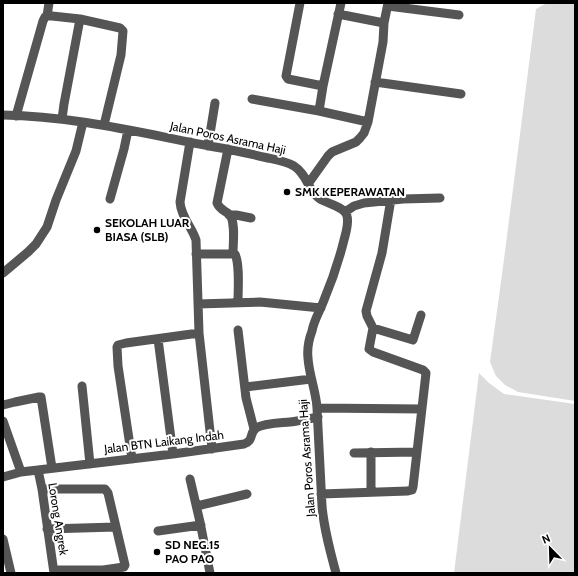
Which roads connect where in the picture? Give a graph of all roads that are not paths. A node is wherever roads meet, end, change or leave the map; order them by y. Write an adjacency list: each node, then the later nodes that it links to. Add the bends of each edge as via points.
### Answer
1 (49, 3): 6 (street)
2 (300, 3): 11 (street, via 286,76 288,79)
3 (340, 3): 5 (street)
4 (388, 4): 7 (street); 9 (street)
5 (338, 14): 9 (street); 11 (street)
6 (47, 16): 8 (street); 17 (street, via 43,21)
7 (459, 16)
8 (80, 20): 18 (street); 21 (street, via 124,31 121,55)
9 (384, 23): 10 (street)
10 (375, 82): 12 (street); 20 (street)
11 (323, 86): 15 (street)
12 (461, 94)
13 (252, 99): 15 (street)
14 (215, 103): 24 (street)
15 (319, 111): 20 (street)
16 (3, 115): 17 (street, Jalan Poros Asrama Haji)
17 (16, 116): 18 (street, Jalan Poros Asrama Haji)
18 (62, 119): 19 (street, Jalan Poros Asrama Haji)
19 (83, 122): 21 (street, Jalan Poros Asrama Haji); 35 (street, via 76,151 47,227 36,244)
20 (368, 122): 26 (street, via 360,138 332,152)
21 (104, 125): 22 (street, Jalan Poros Asrama Haji)
22 (128, 130): 23 (street, Jalan Poros Asrama Haji); 27 (street)
23 (190, 142): 24 (street, Jalan Poros Asrama Haji); 34 (street, via 180,208 196,240)
24 (208, 146): 25 (street, Jalan Poros Asrama Haji)
25 (228, 150): 26 (street, Jalan Poros Asrama Haji, via 291,164 302,172); 31 (street, via 217,203)
26 (308, 184): 30 (street, Jalan Poros Asrama Haji, via 317,197)
27 (110, 198)
28 (440, 198): 29 (street)
29 (391, 200): 30 (street, via 364,203); 40 (street, via 382,253 366,308)
30 (345, 212): 38 (street, Jalan Poros Asrama Haji, via 347,226 334,274)
31 (229, 215): 32 (street); 33 (street, via 233,223)
32 (251, 218)
33 (233, 253): 34 (street); 36 (street, via 236,255 237,264)
34 (196, 254): 37 (street)
35 (3, 273)
36 (238, 302): 37 (street); 38 (street)
37 (198, 304): 42 (street)
38 (321, 308): 44 (street, Jalan Poros Asrama Haji, via 315,320 308,354)
39 (421, 315): 40 (street, via 413,340)
40 (373, 328): 48 (street, via 370,351 426,371)
41 (238, 330): 46 (street)
42 (199, 333): 43 (street); 52 (street)
43 (158, 339): 56 (street); 57 (street, via 126,343 117,347)
44 (311, 379): 46 (street); 49 (street, Jalan Poros Asrama Haji)
45 (82, 386): 58 (street)
46 (245, 387): 51 (street)
47 (3, 405): 59 (street, via 41,397)
48 (422, 409): 49 (street); 54 (street)
49 (318, 413): 51 (street); 67 (street, Jalan Poros Asrama Haji)
50 (3, 421): 61 (street)
51 (254, 430): 52 (street, Jalan BTN Laikang Indah, via 248,443)
52 (212, 449): 56 (street, Jalan BTN Laikang Indah)
53 (371, 452): 54 (street); 55 (street); 65 (street)
54 (417, 452): 65 (street, via 412,490)
55 (354, 453)
56 (173, 454): 57 (street, Jalan BTN Laikang Indah)
57 (132, 459): 58 (street, Jalan BTN Laikang Indah)
58 (90, 464): 59 (street, Jalan BTN Laikang Indah)
59 (52, 468): 60 (street, Jalan BTN Laikang Indah)
60 (38, 470): 61 (street, Jalan BTN Laikang Indah); 64 (street, Lorong Angrek)
61 (21, 472): 62 (street, Jalan BTN Laikang Indah)
62 (3, 477)
63 (190, 479): 68 (street)
64 (42, 489): 70 (street, via 105,489); 71 (street, Lorong Angrek)
65 (371, 492): 67 (street)
66 (247, 494): 68 (street)
67 (322, 494): 78 (street, Jalan Poros Asrama Haji, via 323,521)
68 (197, 506): 69 (street)
69 (201, 525): 72 (street); 77 (street)
70 (116, 528): 71 (street); 75 (street, via 125,566)
71 (47, 529): 74 (street, Lorong Angrek)
72 (158, 531)
73 (3, 539): 76 (street)
74 (54, 571): 75 (street)
75 (103, 571)
76 (12, 573)
77 (210, 573)
78 (336, 573)

